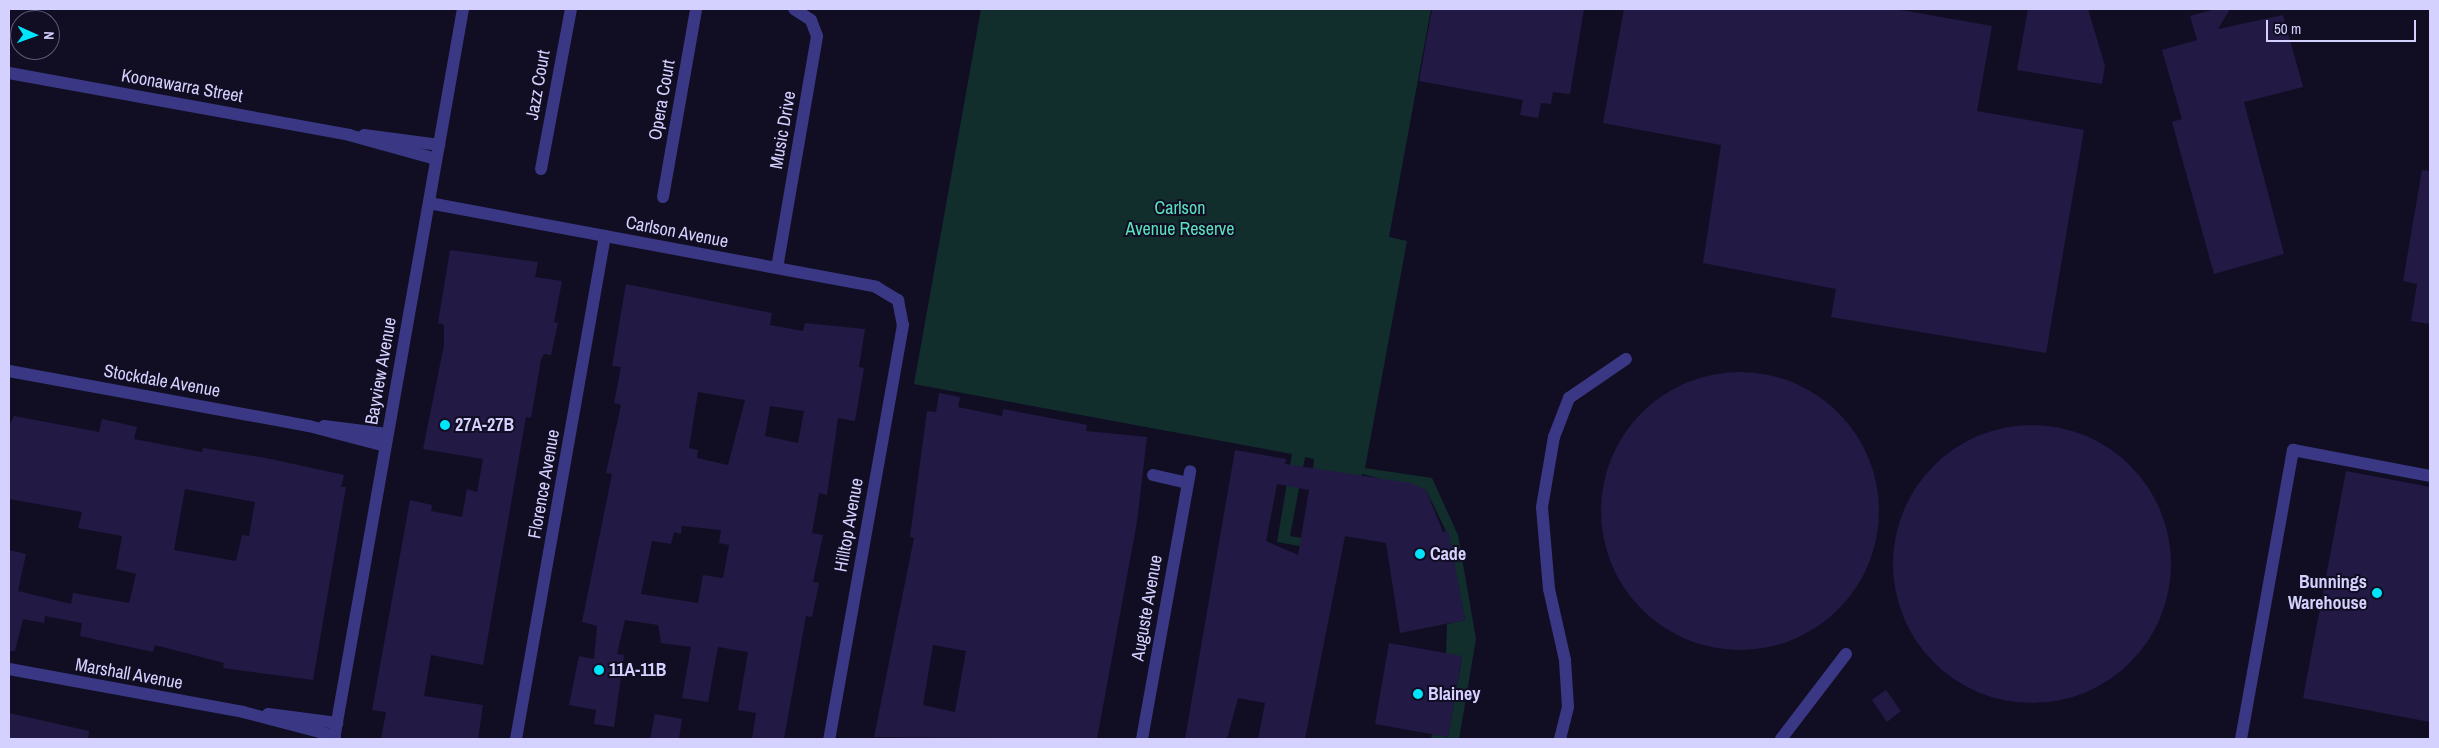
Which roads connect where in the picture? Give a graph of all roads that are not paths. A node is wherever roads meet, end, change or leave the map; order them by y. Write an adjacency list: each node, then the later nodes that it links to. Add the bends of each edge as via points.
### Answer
1 (463, 9): 7 (street, Bayview Avenue)
2 (571, 9): 9 (street, Jazz Court)
3 (696, 9): 10 (street, Opera Court)
4 (794, 9): 13 (street, Music Drive, via 811,20 817,36)
5 (9, 72): 6 (street, Koonawarra Street)
6 (349, 135): 7 (street, Koonawarra Street); 8 (street, Koonawarra Street)
7 (439, 145): 8 (street, Bayview Avenue)
8 (436, 159): 11 (street, Bayview Avenue)
9 (541, 169)
10 (663, 197)
11 (429, 202): 12 (street, Carlson Avenue); 17 (street, Bayview Avenue)
12 (605, 236): 13 (street, Carlson Avenue); 23 (street, Florence Avenue)
13 (777, 268): 14 (street, Carlson Avenue, via 887,291 898,300)
14 (903, 317): 24 (street, Hilltop Avenue)
15 (1626, 359): 26 (street, via 1569,398 1552,446 1542,507 1549,589 1565,669 1568,707)
16 (9, 371): 17 (street, Stockdale Avenue)
17 (387, 440): 22 (street, Bayview Avenue)
18 (1153, 475): 25 (street, Auguste Avenue, via 1188,477)
19 (2430, 476): 28 (street, via 2293,450)
20 (1846, 654): 27 (street)
21 (9, 669): 22 (street, Marshall Avenue, via 243,712)
22 (335, 733)
23 (516, 739)
24 (829, 739)
25 (1142, 739)
26 (1560, 739)
27 (1781, 739)
28 (2241, 739)

